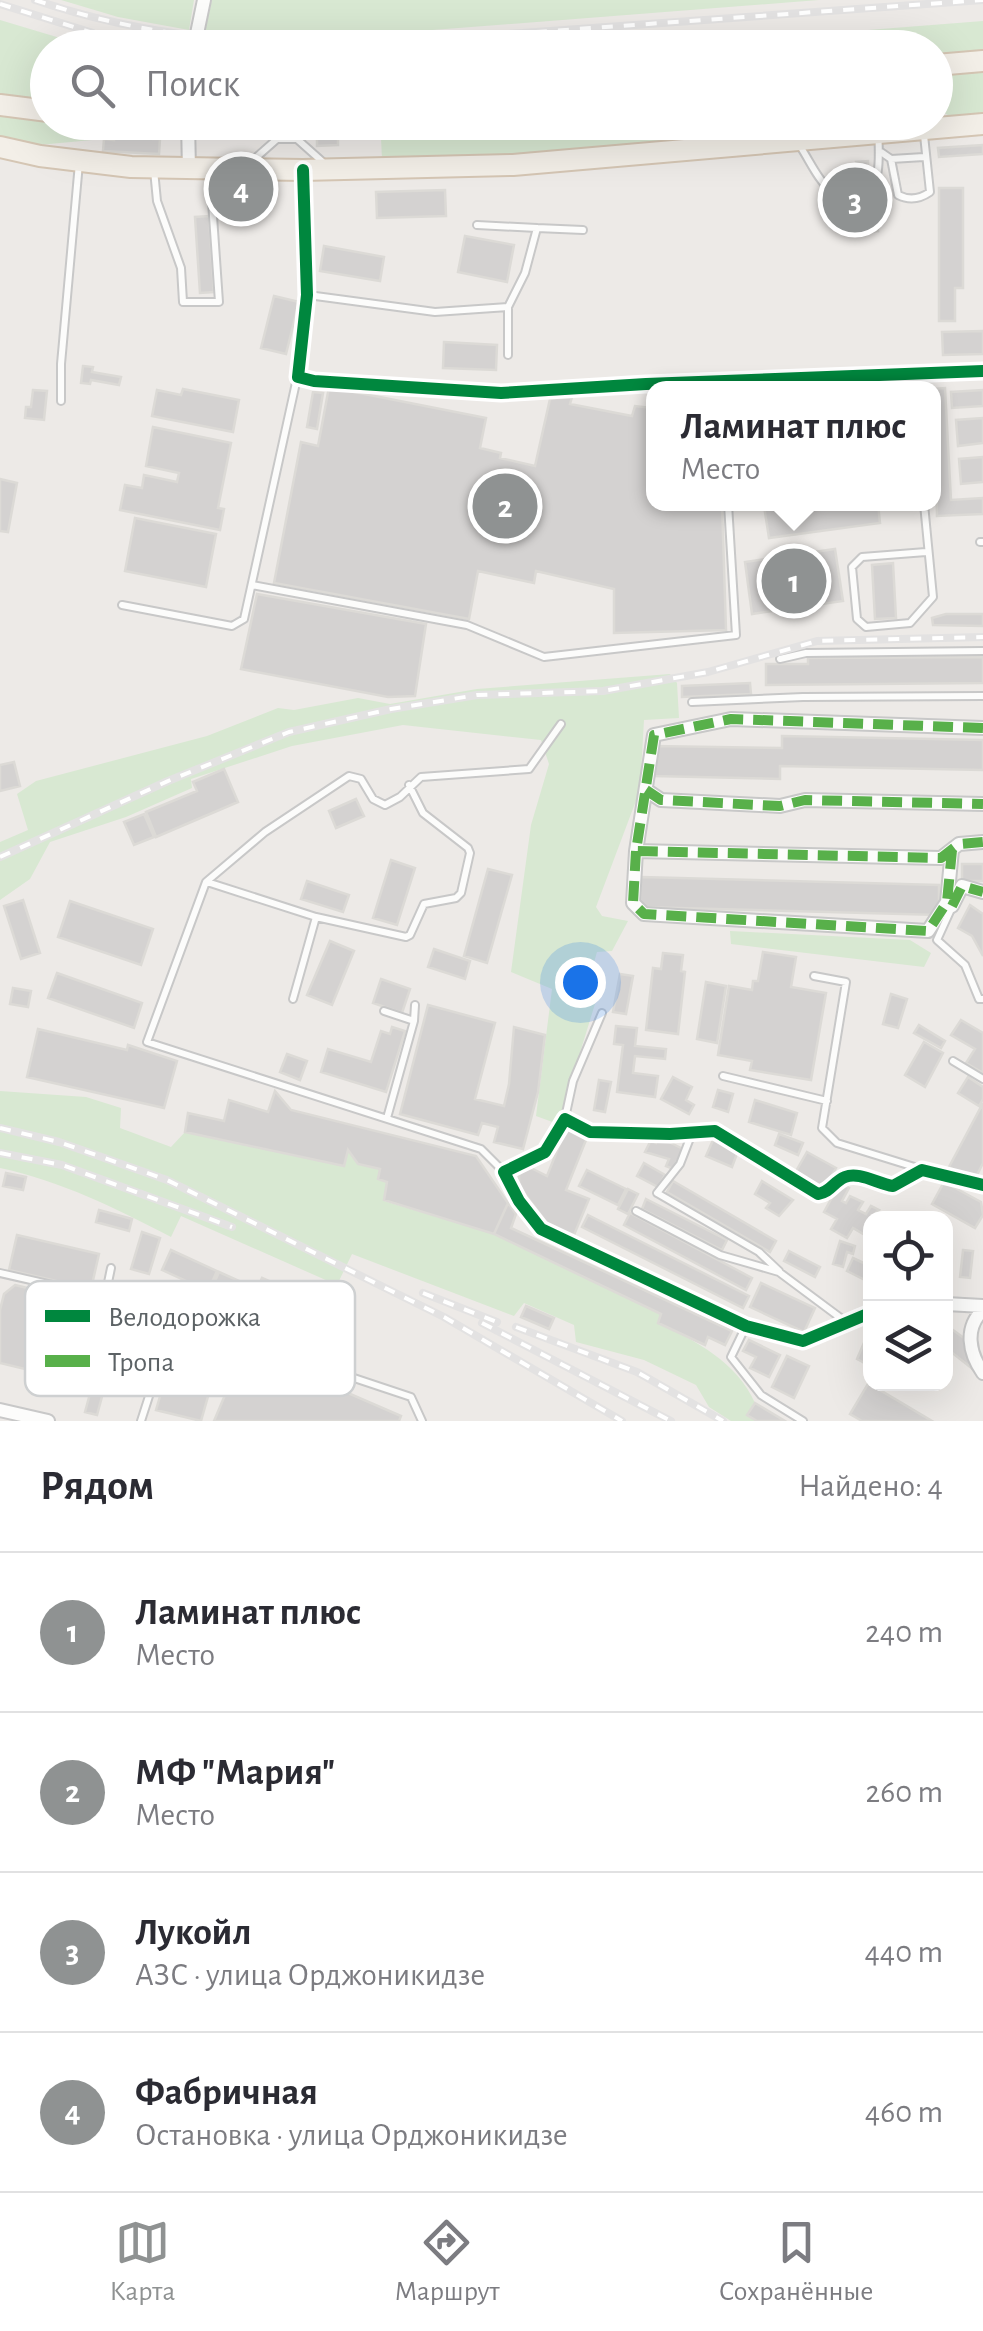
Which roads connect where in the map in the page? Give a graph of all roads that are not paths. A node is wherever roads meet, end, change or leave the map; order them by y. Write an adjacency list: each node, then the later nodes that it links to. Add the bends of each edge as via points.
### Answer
1 (204, 0): 2 (street)
2 (198, 30)
3 (983, 61): 4 (main road)
4 (953, 64)
5 (0, 105): 6 (main road)
6 (30, 109)
7 (983, 124): 8 (main road)
8 (953, 127)
9 (192, 140): 22 (street)
10 (277, 140): 23 (lane)
11 (298, 140): 21 (lane)
12 (796, 140): 13 (lane, via 836,198 850,202 870,194); 21 (main road, via 512,165)
13 (877, 140)
14 (880, 140): 18 (lane)
15 (924, 140): 17 (lane)
16 (0, 148): 19 (main road)
17 (924, 157): 18 (lane); 18 (lane, via 930,192 906,199 898,195)
18 (891, 159)
19 (79, 162): 20 (main road); 37 (lane)
20 (154, 168): 22 (main road); 22 (lane, via 156,202 181,268 183,302 219,302)
21 (331, 169): 24 (main road)
22 (199, 170): 23 (main road)
23 (243, 170): 24 (main road)
24 (303, 170): 28 (street)
25 (478, 225): 26 (lane)
26 (538, 228): 27 (lane); 29 (lane)
27 (583, 230)
28 (307, 294): 29 (lane, via 435,312); 33 (street)
29 (508, 307): 30 (lane)
30 (508, 355)
31 (983, 371): 32 (street)
32 (918, 372): 34 (street); 35 (lane)
33 (298, 377): 36 (street, via 501,393); 41 (lane)
34 (791, 381)
35 (919, 381)
36 (646, 384)
37 (61, 401)
38 (728, 511): 41 (lane, via 736,636 544,658 467,625)
39 (924, 511): 40 (lane)
40 (926, 552): 40 (lane, via 862,558 852,566 857,619 866,626 910,623 932,597)
41 (252, 585): 42 (lane, via 244,619 232,626)
42 (122, 605)
43 (983, 651): 44 (lane)
44 (780, 659)
45 (983, 696): 46 (lane)
46 (692, 702)
47 (561, 724): 49 (lane, via 529,769 421,777)
48 (983, 728): 50 (street, via 730,719 654,735)
49 (409, 785): 55 (lane, via 385,805 361,779 349,776 265,832); 58 (lane, via 423,813 468,848 461,892 424,904 406,936)
50 (646, 790): 51 (street, via 662,800 780,806 806,800); 53 (street)
51 (983, 804)
52 (983, 842): 54 (street)
53 (636, 850): 54 (street, via 940,858); 54 (street, via 633,904 644,914 928,931 947,902)
54 (952, 850)
55 (206, 882): 58 (lane); 70 (lane, via 147,1042)
56 (983, 892): 57 (street, via 962,886)
57 (952, 906): 61 (lane, via 938,940 966,966)
58 (316, 917): 60 (lane)
59 (814, 976): 69 (lane, via 846,982)
60 (293, 999)
61 (983, 999)
62 (415, 1005): 65 (lane)
63 (384, 1011): 65 (lane)
64 (602, 1013): 71 (lane)
65 (414, 1021): 70 (lane)
66 (953, 1061): 68 (lane)
67 (723, 1076): 69 (lane)
68 (983, 1079)
69 (827, 1100): 73 (lane, via 822,1128 838,1142)
70 (387, 1118): 74 (lane, via 481,1149)
71 (565, 1119): 72 (street, via 590,1132); 74 (street, via 544,1152)
72 (692, 1133): 73 (street, via 716,1131 818,1194 848,1176 893,1186); 78 (lane, via 680,1164 656,1194 759,1252)
73 (922, 1170): 75 (street)
74 (504, 1172): 86 (street, via 541,1229)
75 (983, 1185)
76 (636, 1211): 78 (lane, via 720,1255)
77 (111, 1268): 81 (lane)
78 (780, 1272): 85 (lane)
79 (0, 1273): 80 (lane)
80 (34, 1281)
81 (108, 1281)
82 (953, 1305): 83 (street)
83 (983, 1308): 87 (street, via 970,1336)
84 (863, 1317): 85 (street)
85 (847, 1323): 86 (street, via 803,1341)
86 (746, 1326): 94 (lane, via 732,1357 761,1395)
87 (983, 1373)
88 (355, 1378): 93 (lane, via 411,1397)
89 (149, 1396): 92 (lane)
90 (0, 1410): 91 (street)
91 (48, 1421)
92 (141, 1421)
93 (422, 1421)
94 (803, 1421)

